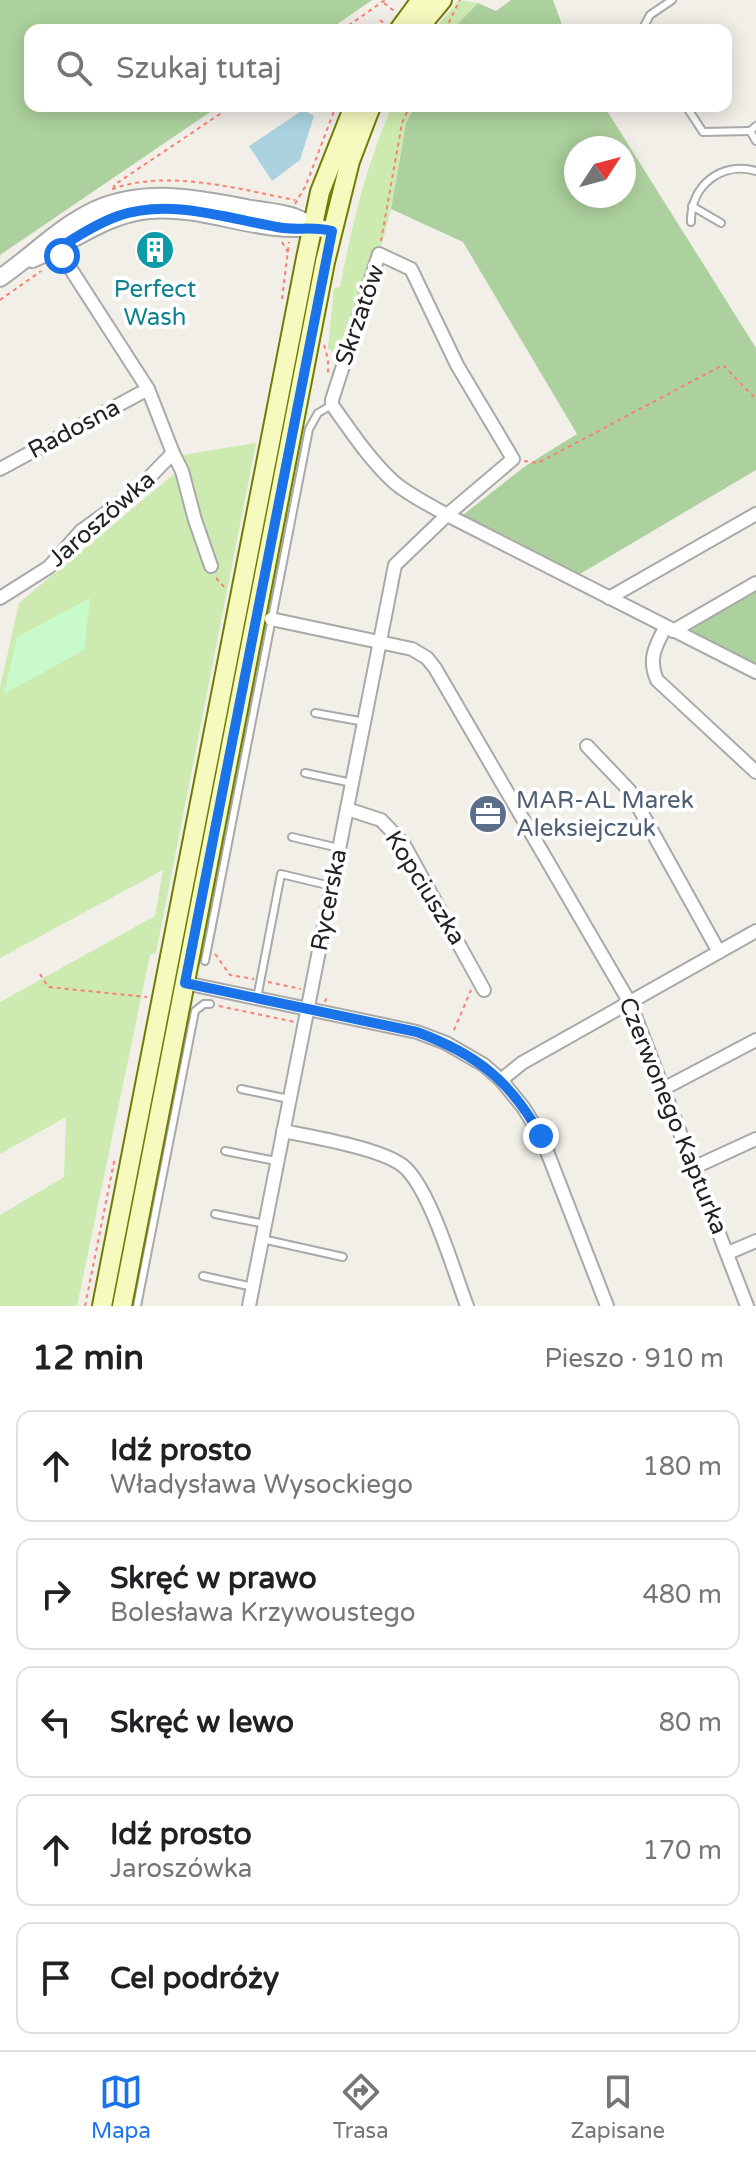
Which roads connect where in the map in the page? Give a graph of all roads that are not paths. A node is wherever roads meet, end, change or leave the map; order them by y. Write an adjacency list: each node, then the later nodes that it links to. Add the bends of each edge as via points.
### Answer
1 (421, 0): 4 (main road)
2 (442, 0): 5 (main road)
3 (672, 0): 6 (lane)
4 (394, 23)
5 (422, 24)
6 (645, 24)
7 (351, 112): 16 (main road, via 332,156)
8 (369, 112): 17 (main road)
9 (690, 112): 10 (lane, via 703,132)
10 (753, 128): 11 (lane)
11 (756, 141)
12 (756, 171): 13 (lane, via 733,169 710,178)
13 (692, 206): 14 (lane); 15 (lane)
14 (691, 222)
15 (721, 223)
16 (313, 227): 17 (street); 18 (street, via 290,229 192,211 147,210); 34 (main road)
17 (332, 231): 35 (main road)
18 (54, 243): 19 (street); 20 (street, Jaroszówka)
19 (0, 278)
20 (148, 389): 22 (street, Jaroszówka); 23 (street, Radosna)
21 (332, 405): 25 (street, via 393,481); 25 (street, Skrzatów, via 379,254 411,269 457,365 513,459); 30 (lane, via 318,413 309,429)
22 (173, 453): 26 (street, Jaroszówka); 28 (street, Jaroszówka, via 155,474 81,531 49,567)
23 (0, 469)
24 (756, 514): 29 (street)
25 (447, 515): 29 (street); 32 (street, Rycerska, via 395,565)
26 (211, 566)
27 (756, 583): 31 (street)
28 (0, 598)
29 (609, 598): 31 (street)
30 (271, 619): 32 (street, Czerwonego Kapturka); 48 (lane)
31 (669, 630): 33 (street); 39 (street, via 651,660 657,680)
32 (381, 642): 37 (street, Rycerska); 52 (street, Czerwonego Kapturka, via 420,653 435,668)
33 (756, 672)
34 (221, 697): 35 (main road, via 234,693); 72 (main road)
35 (239, 705): 49 (main road)
36 (315, 713): 37 (lane)
37 (365, 722): 41 (street, Rycerska)
38 (587, 746): 47 (street, via 629,790)
39 (756, 772)
40 (305, 773): 41 (lane)
41 (352, 783): 42 (street, Rycerska)
42 (347, 809): 44 (street, Rycerska); 50 (street, Kopciuszka, via 366,813 403,843)
43 (292, 837): 44 (lane)
44 (339, 848): 45 (street, Rycerska)
45 (332, 886): 51 (lane, via 281,874); 54 (street, Rycerska)
46 (756, 931): 47 (street)
47 (719, 952): 52 (street)
48 (205, 961)
49 (185, 983): 51 (street); 74 (main road)
50 (484, 990)
51 (257, 998): 54 (street)
52 (630, 1003): 56 (street); 58 (street, Czerwonego Kapturka)
53 (210, 1004): 76 (lane, via 195,1011)
54 (309, 1008): 56 (street, via 417,1032 464,1052); 59 (street, Rycerska)
55 (756, 1040): 58 (street)
56 (501, 1080): 79 (street, via 541,1136)
57 (241, 1089): 59 (lane)
58 (663, 1089): 64 (street, Czerwonego Kapturka)
59 (289, 1099): 60 (street, Rycerska)
60 (283, 1131): 63 (street, Rycerska); 78 (street, via 380,1154 402,1165 423,1193)
61 (756, 1139): 64 (street)
62 (225, 1151): 63 (lane)
63 (277, 1161): 66 (street, Rycerska)
64 (695, 1167): 69 (street, Czerwonego Kapturka)
65 (215, 1214): 66 (lane)
66 (265, 1224): 67 (street, Rycerska)
67 (262, 1239): 70 (lane); 73 (street, Rycerska)
68 (756, 1241): 69 (street)
69 (728, 1253): 80 (street, Czerwonego Kapturka)
70 (343, 1257)
71 (203, 1276): 73 (lane)
72 (106, 1285): 74 (main road); 75 (main road)
73 (253, 1287): 77 (street, Rycerska)
74 (123, 1298)
75 (102, 1306)
76 (137, 1306)
77 (249, 1306)
78 (467, 1306)
79 (607, 1306)
80 (747, 1306)

